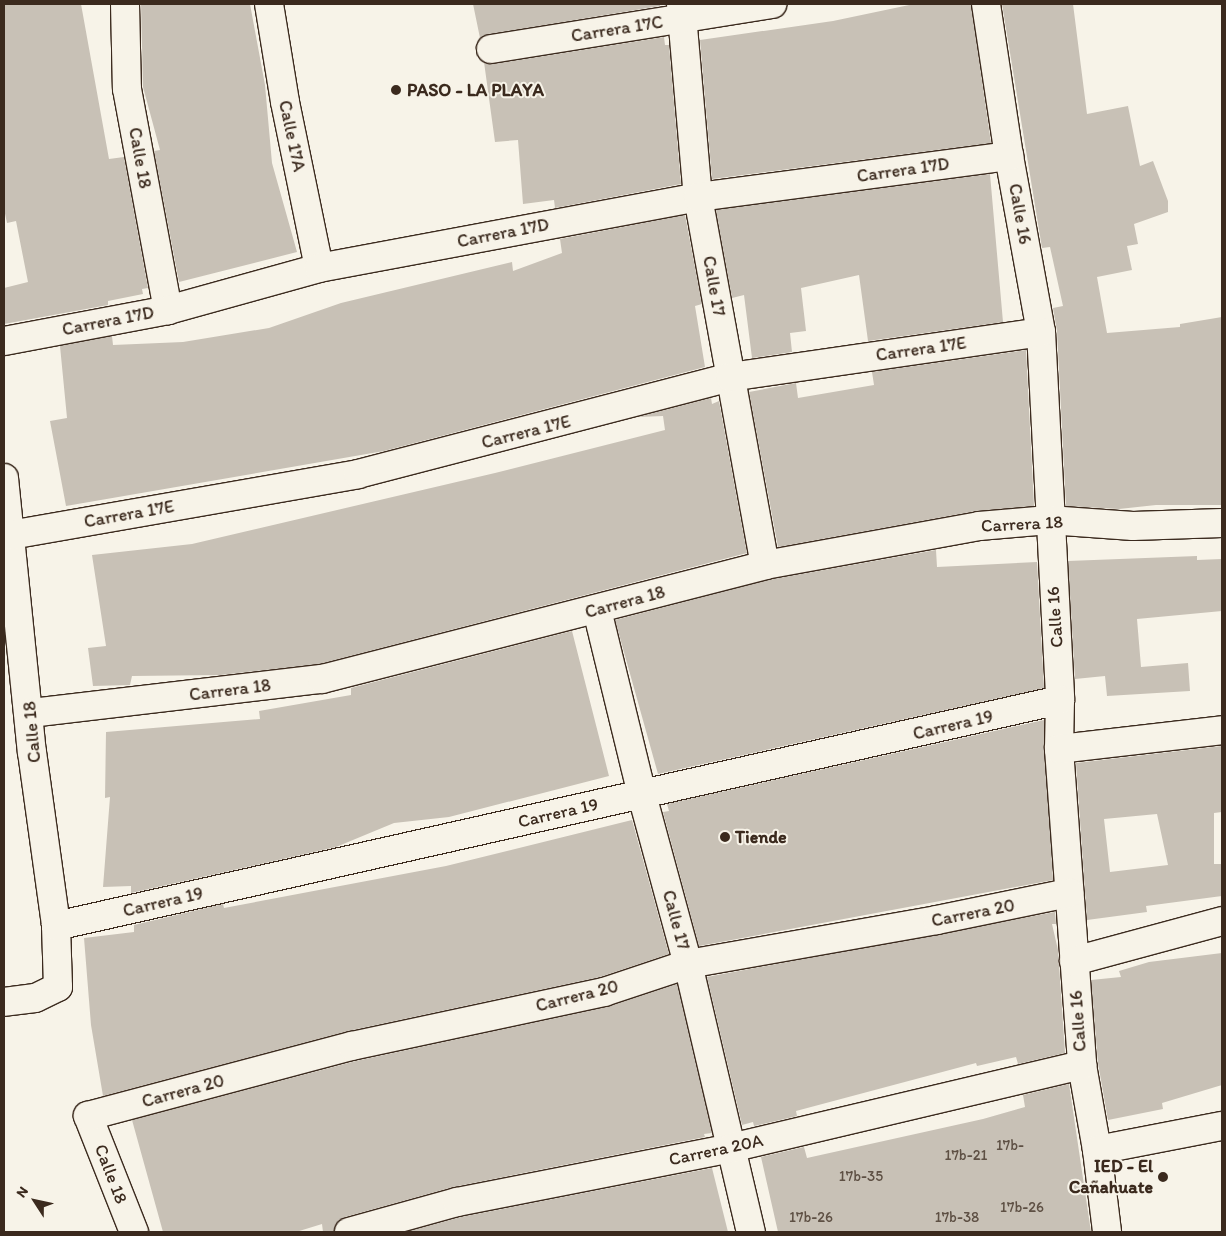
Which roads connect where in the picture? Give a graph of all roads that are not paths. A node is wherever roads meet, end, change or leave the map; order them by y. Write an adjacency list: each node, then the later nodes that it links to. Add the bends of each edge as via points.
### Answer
1 (125, 4): 10 (street, Calle 18, via 127,89)
2 (269, 4): 9 (street, Calle 17A, via 284,102)
3 (772, 4): 5 (street, Carrera 17C)
4 (986, 4): 7 (street, Calle 16)
5 (681, 11): 6 (street, Carrera 17C); 8 (street, Calle 17)
6 (491, 49)
7 (1009, 156): 8 (street, Carrera 17D); 11 (street, Calle 16)
8 (698, 197): 9 (street, Carrera 17D); 13 (street, Calle 17)
9 (319, 268): 10 (street, Carrera 17D)
10 (168, 310): 12 (street, Carrera 17D)
11 (1041, 332): 13 (street, Carrera 17E); 15 (street, Calle 16)
12 (4, 341)
13 (730, 377): 17 (street, Carrera 17E, via 358,474); 18 (street, Calle 17)
14 (4, 478): 17 (street, Calle 18)
15 (1049, 520): 16 (street, Carrera 18, via 1133,526); 18 (street, Carrera 18, via 979,526); 21 (street, Calle 16)
16 (1222, 523)
17 (10, 535): 20 (street, Calle 18)
18 (765, 565): 19 (street, Carrera 18)
19 (597, 610): 22 (street, Carrera 18, via 322,679); 25 (street, Calle 17)
20 (12, 640): 22 (street, Calle 18)
21 (1060, 700): 24 (street, Calle 16); 25 (street, Carrera 19)
22 (31, 713): 28 (street, Calle 18, via 32,752)
23 (1222, 730): 24 (street)
24 (1059, 749): 26 (street, Calle 16)
25 (642, 794): 28 (street, Carrera 19); 30 (street, Calle 17)
26 (1070, 893): 29 (street, Calle 16); 30 (street, Carrera 20)
27 (1222, 921): 29 (street)
28 (56, 926): 31 (street, Calle 18, via 58,987 35,998)
29 (1074, 961): 32 (street, Calle 16)
30 (688, 964): 33 (street, Carrera 20, via 604,992 352,1046); 35 (street, Calle 17)
31 (4, 1002)
32 (1082, 1065): 35 (street, Carrera 20A); 36 (street, Calle 16)
33 (88, 1116): 37 (street, Calle 18)
34 (1222, 1126): 36 (street)
35 (731, 1148): 38 (street, Carrera 20A, via 457,1202); 39 (street, Calle 17)
36 (1097, 1150): 40 (street, Calle 16)
37 (134, 1232)
38 (349, 1232)
39 (751, 1232)
40 (1107, 1232)

